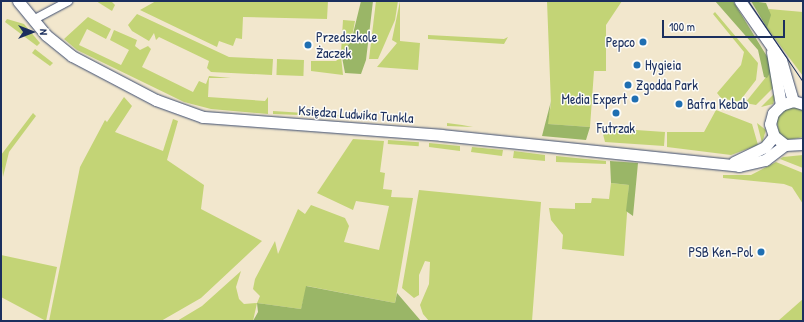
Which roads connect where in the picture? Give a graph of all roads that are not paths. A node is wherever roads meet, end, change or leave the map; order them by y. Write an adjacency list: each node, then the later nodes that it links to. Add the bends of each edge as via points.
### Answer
1 (18, 1): 4 (street, Księdza Ludwika Tunkla)
2 (68, 1): 4 (street)
3 (740, 1): 5 (street)
4 (33, 20): 11 (street, Księdza Ludwika Tunkla, via 60,47 86,65 177,109 203,117 441,135)
5 (771, 48): 6 (street, via 781,60); 7 (street)
6 (798, 102): 7 (street)
7 (781, 105): 8 (street, via 771,119)
8 (774, 136): 10 (street); 11 (street, Księdza Ludwika Tunkla, via 758,152)
9 (803, 144): 10 (street)
10 (785, 145): 11 (street, Księdza Ludwika Tunkla, via 752,164)
11 (728, 165)

